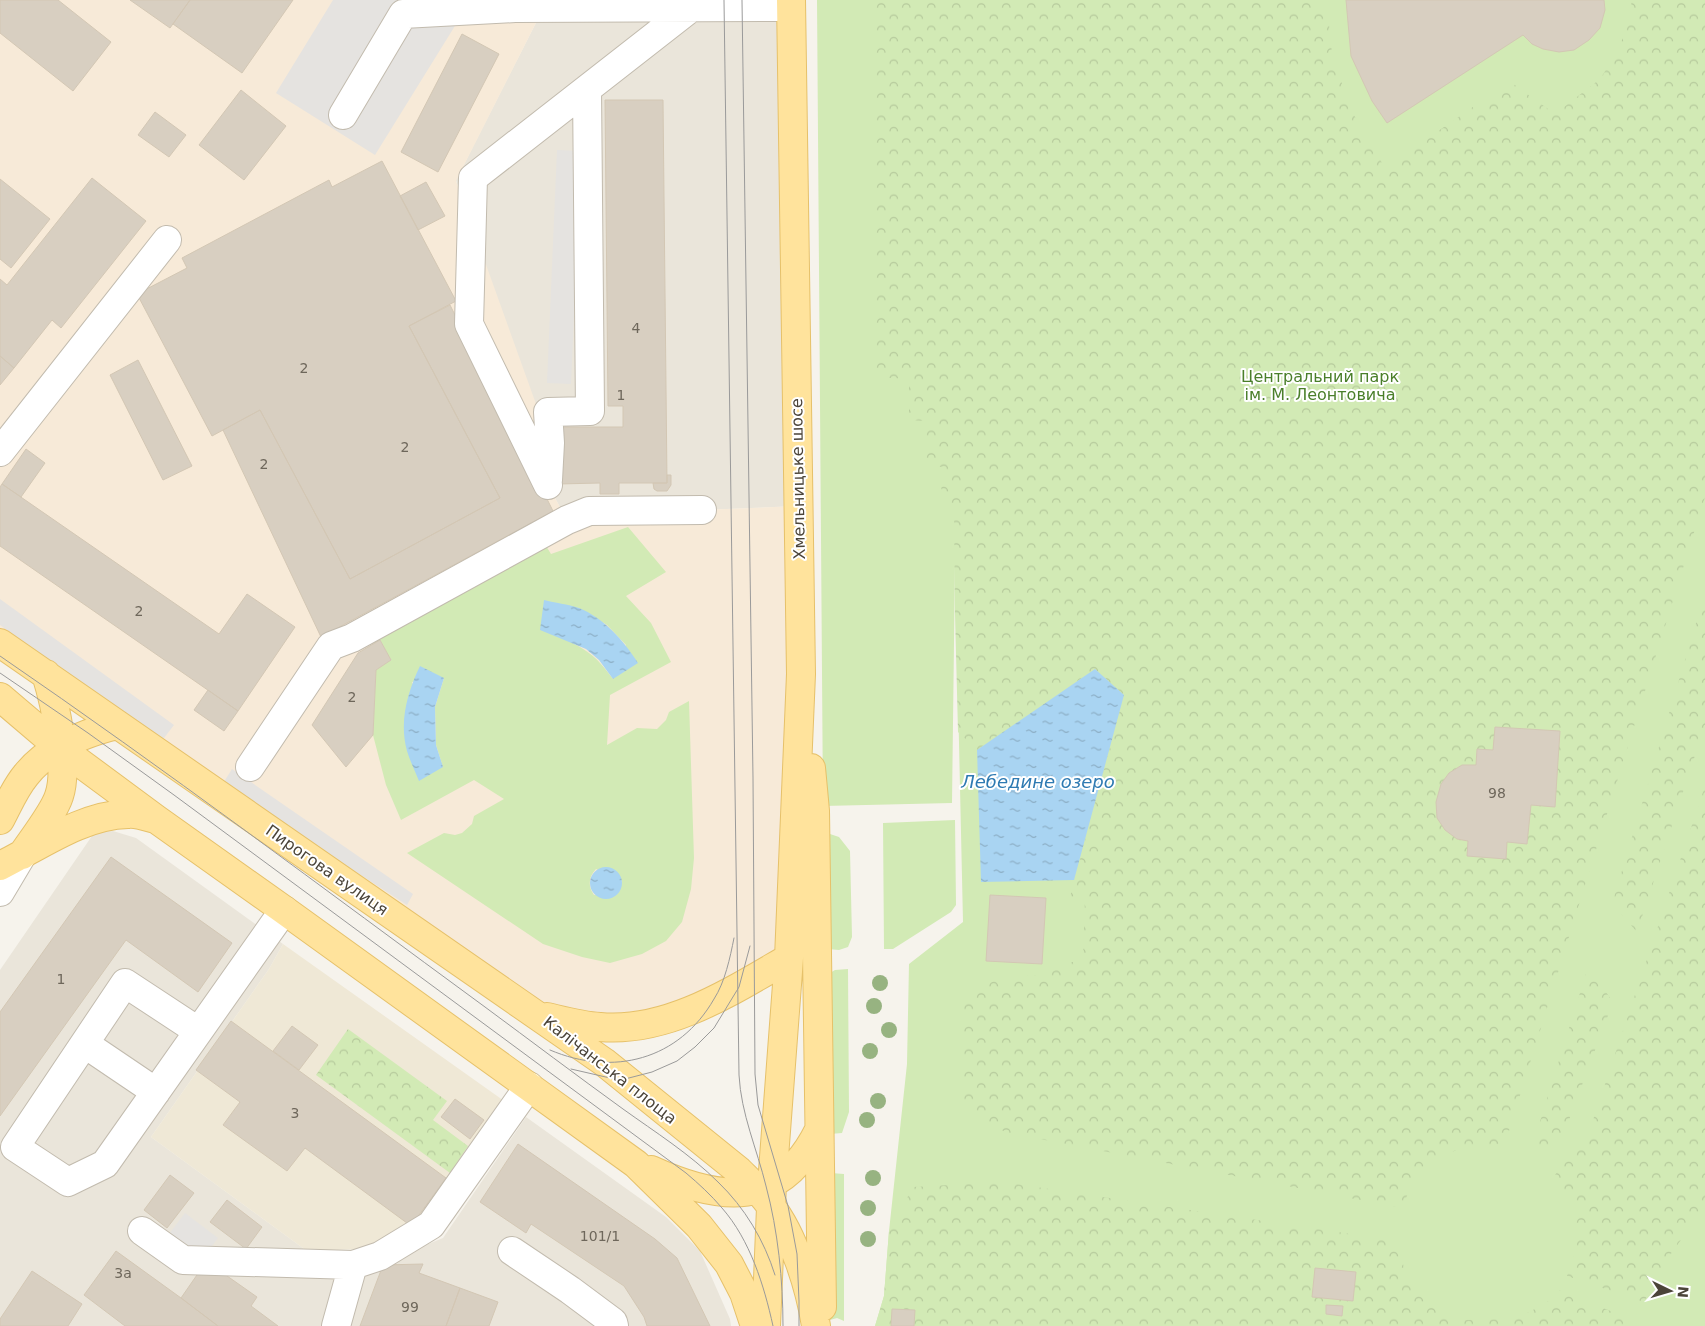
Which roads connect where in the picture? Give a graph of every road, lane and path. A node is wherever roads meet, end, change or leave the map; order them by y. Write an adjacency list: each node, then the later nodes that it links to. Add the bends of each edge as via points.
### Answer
1 (791, 4): 2 (street); 12 (main road, Хмельницьке шосе)
2 (692, 6): 3 (street); 4 (street, via 515,8 403,14)
3 (587, 89): 7 (street, via 590,410 548,412); 7 (street, via 473,178 469,324)
4 (343, 115)
5 (168, 240): 6 (street)
6 (0, 452)
7 (548, 485): 9 (street)
8 (702, 510): 9 (street, via 589,511)
9 (567, 520): 16 (street, via 352,638 331,646)
10 (0, 643): 11 (main road, Пирогова вулиця)
11 (46, 674): 14 (main road, Пирогова вулиця); 15 (main road, via 54,701)
12 (801, 674): 23 (main road, Хмельницьке шосе); 29 (main road, via 815,811)
13 (8, 704): 15 (main road); 17 (main road, via 26,745)
14 (117, 725): 15 (main road, via 88,733); 24 (main road, Пирогова вулиця)
15 (60, 748): 17 (main road); 18 (main road); 20 (main road, via 62,775 59,797)
16 (250, 767)
17 (25, 776): 19 (main road)
18 (156, 819): 20 (main road, via 130,813 102,816); 22 (main road)
19 (0, 820)
20 (11, 860): 21 (street)
21 (0, 892)
22 (284, 910): 25 (street); 27 (main road)
23 (789, 958): 24 (main road, Калічанська площа, via 715,999 663,1021 600,1027); 31 (main road)
24 (538, 1016): 31 (main road, Калічанська площа, via 604,1062)
25 (198, 1031): 26 (street, via 126,983); 28 (street)
26 (85, 1044): 28 (street); 28 (street, via 15,1147 68,1182 105,1164)
27 (528, 1086): 30 (main road); 34 (street, via 431,1225 380,1256)
28 (156, 1092)
29 (819, 1130): 31 (main road, via 798,1165); 40 (main road)
30 (636, 1164): 31 (main road, via 676,1182 705,1190); 37 (main road, via 699,1226 729,1264 744,1293)
31 (767, 1193): 38 (main road); 39 (main road, Калічанська площа, via 796,1254 812,1302)
32 (142, 1231): 34 (street, via 184,1260)
33 (512, 1251): 36 (street, via 570,1290)
34 (354, 1265): 35 (street)
35 (336, 1326)
36 (614, 1326)
37 (755, 1326)
38 (766, 1326)
39 (816, 1326)
40 (821, 1326)

